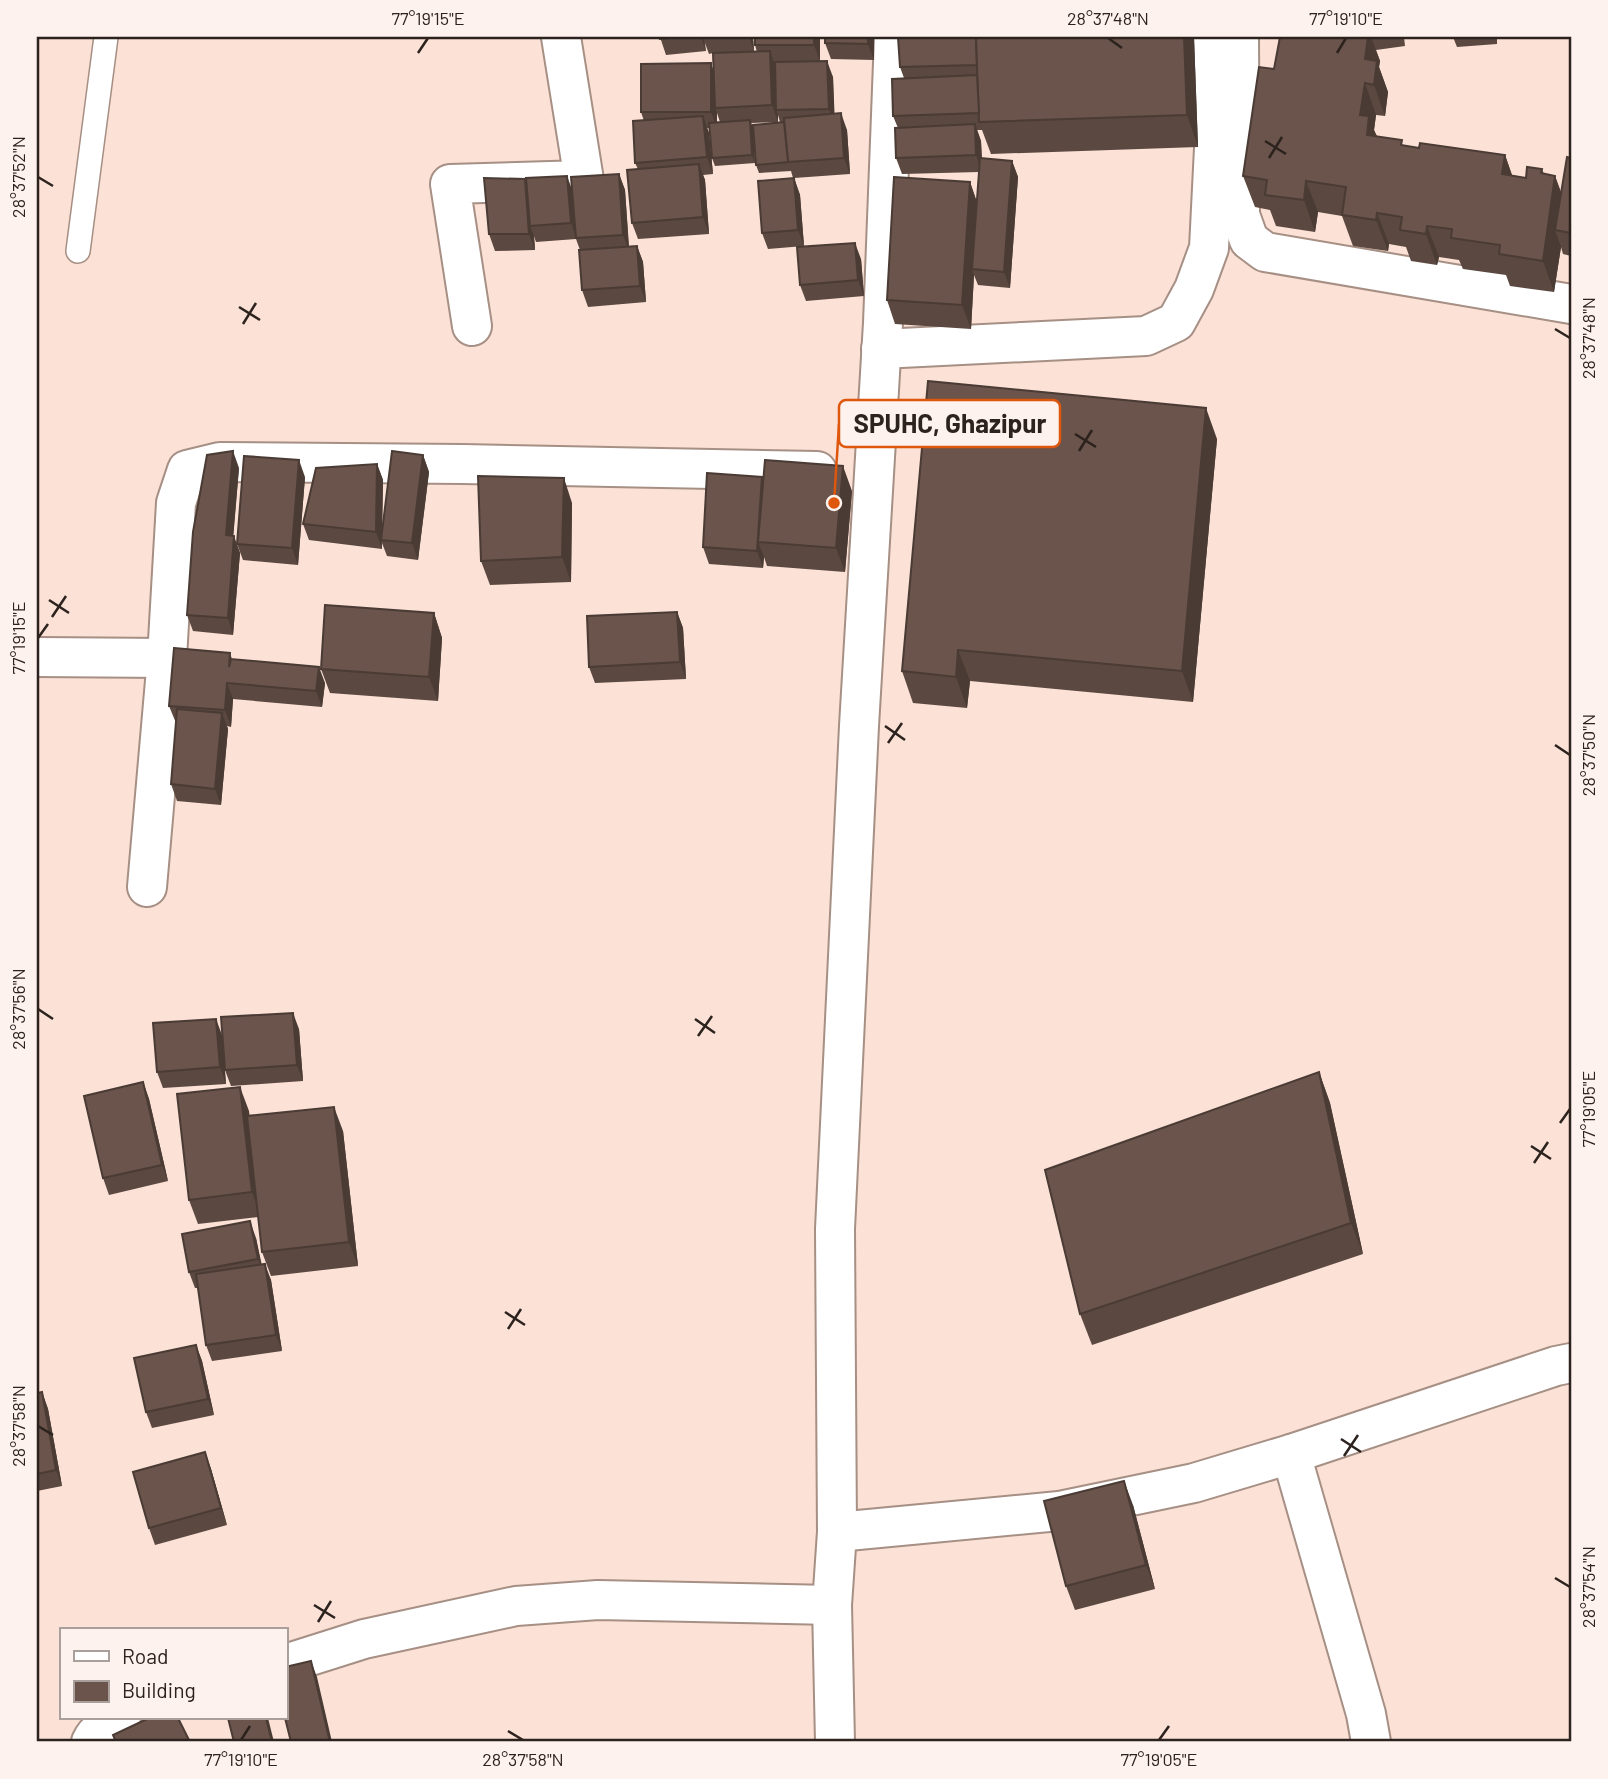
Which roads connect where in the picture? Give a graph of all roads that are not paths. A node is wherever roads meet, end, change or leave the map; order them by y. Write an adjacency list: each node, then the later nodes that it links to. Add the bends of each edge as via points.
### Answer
1 (106, 37): 6 (lane)
2 (561, 37): 8 (street, via 584,180 450,184)
3 (894, 37): 9 (street)
4 (1210, 37): 9 (street, via 1214,148 1209,248 1176,322 1146,337)
5 (1239, 37): 7 (street, via 1240,215 1249,240 1265,252)
6 (78, 251)
7 (1571, 304)
8 (472, 326)
9 (881, 349): 10 (street)
10 (874, 472): 12 (street, via 233,462 187,470 176,503); 16 (street, via 835,1229)
11 (37, 657): 12 (street)
12 (167, 658): 13 (street)
13 (147, 887)
14 (1571, 1363): 15 (street)
15 (1291, 1454): 16 (street, via 1194,1483 1059,1511); 22 (street)
16 (837, 1532): 17 (street)
17 (832, 1605): 18 (street, via 598,1600 516,1606 364,1639); 21 (street)
18 (287, 1663)
19 (114, 1720): 20 (street)
20 (91, 1742)
21 (835, 1742)
22 (1371, 1742)

